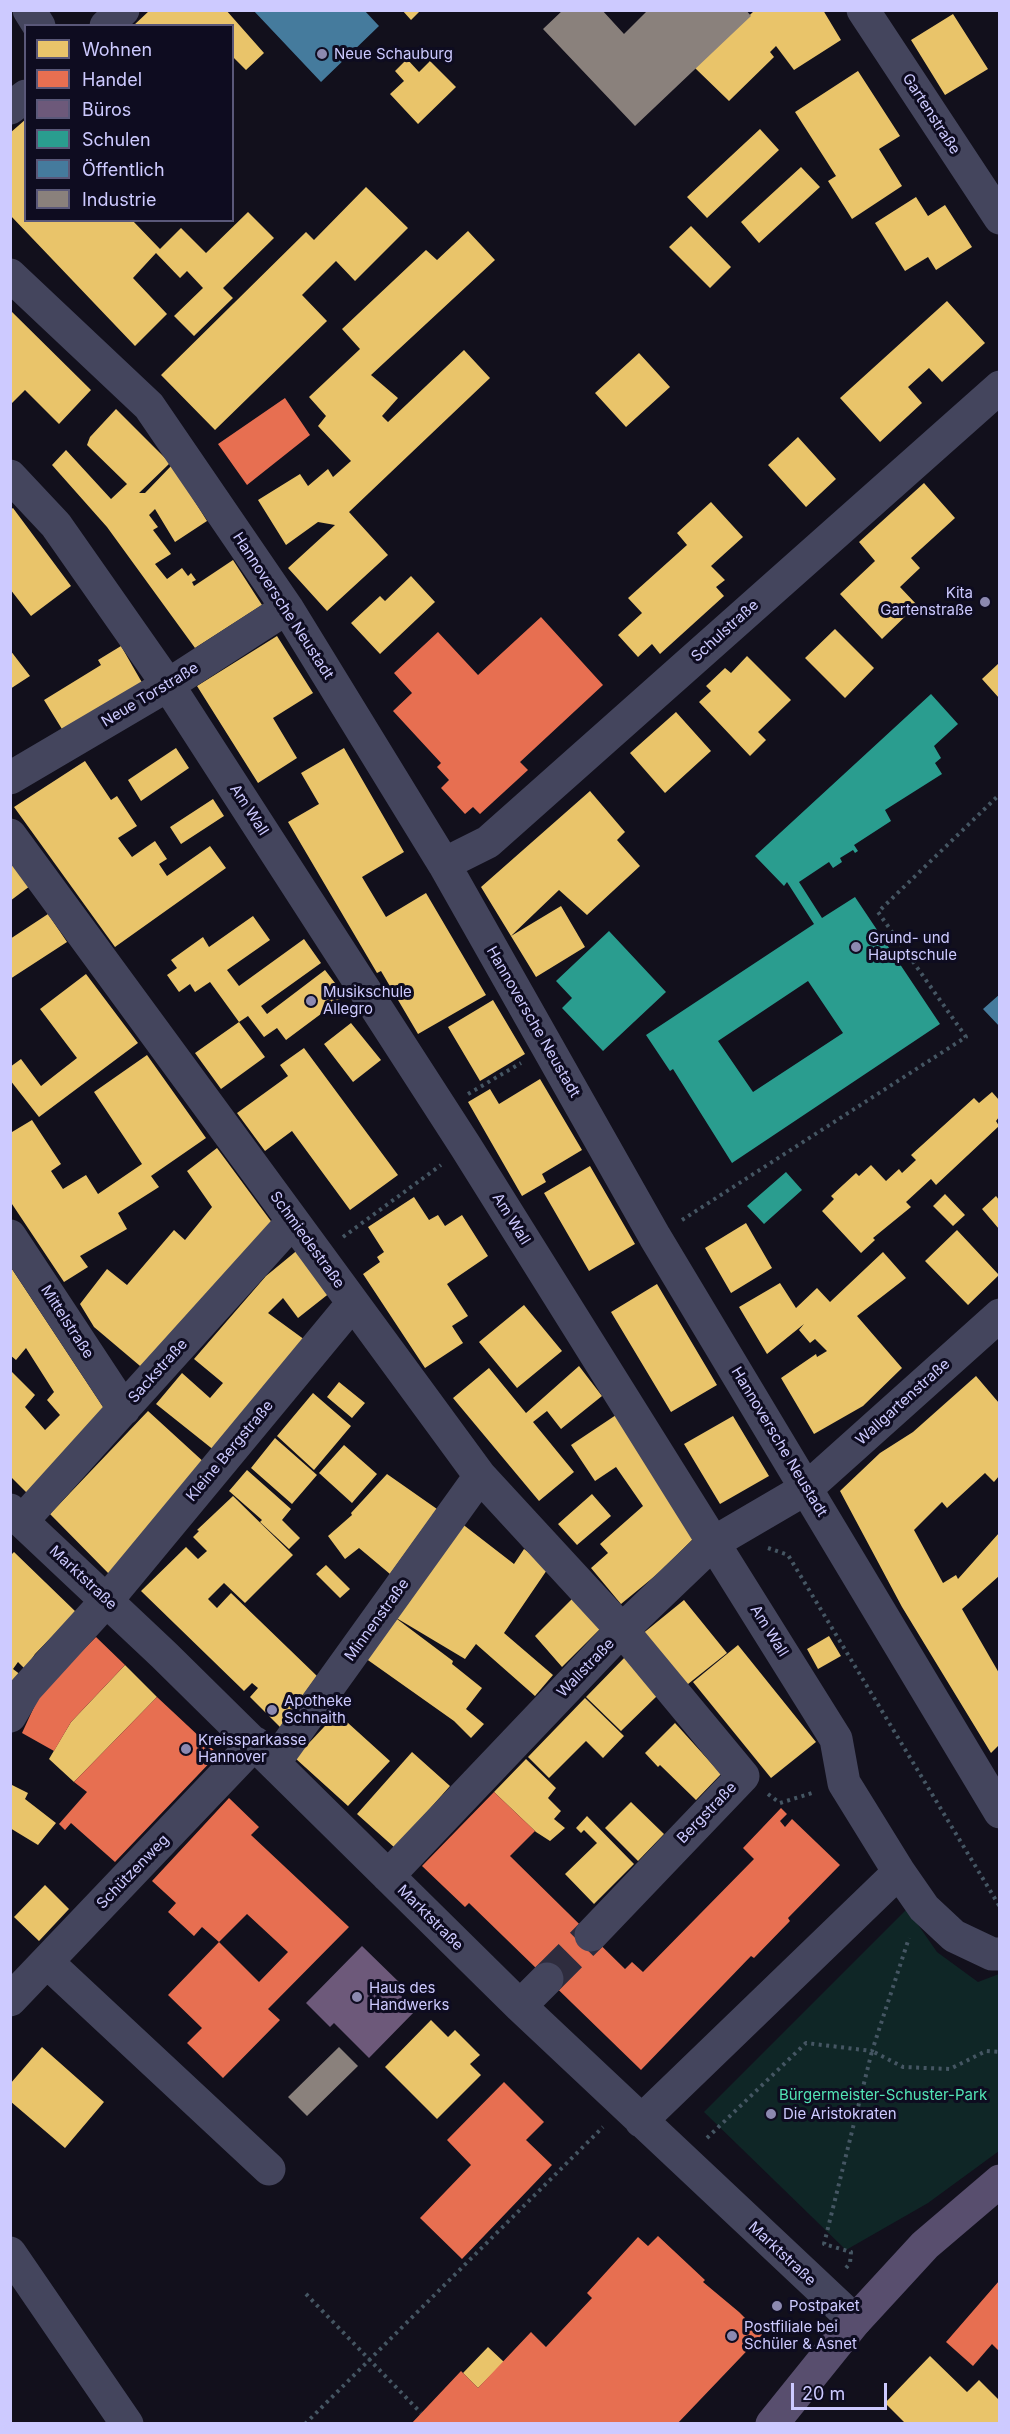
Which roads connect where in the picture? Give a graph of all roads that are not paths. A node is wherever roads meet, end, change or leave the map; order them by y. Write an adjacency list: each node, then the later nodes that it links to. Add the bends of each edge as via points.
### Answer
1 (29, 10): 4 (street)
2 (123, 10): 5 (street)
3 (862, 10): 8 (street, Gartenstraße)
4 (38, 24)
5 (108, 24)
6 (24, 98): 7 (street)
7 (10, 108)
8 (999, 218)
9 (10, 275): 12 (street, Hannoversche Neustadt, via 149,406)
10 (999, 387): 16 (street, Schulstraße, via 488,842)
11 (10, 476): 13 (street, Am Wall, via 56,525)
12 (288, 608): 13 (street, Neue Torstraße); 16 (street, Hannoversche Neustadt)
13 (168, 685): 14 (street, Neue Torstraße); 25 (street, Am Wall)
14 (13, 773)
15 (10, 835): 17 (street, Schmiedestraße)
16 (444, 864): 23 (street, Hannoversche Neustadt, via 655,1237)
17 (293, 1221): 19 (street, Schmiedestraße); 21 (street, Sackstraße)
18 (10, 1236): 21 (street, Mittelstraße)
19 (353, 1303): 22 (street, Schmiedestraße); 26 (street, Kleine Bergstraße)
20 (999, 1315): 23 (street, Wallgartenstraße)
21 (124, 1409): 24 (street, Sackstraße)
22 (480, 1476): 27 (street, Schmiedestraße); 29 (street, Minnenstraße)
23 (807, 1488): 25 (street, Wallstraße); 30 (street, Hannoversche Neustadt)
24 (16, 1515): 26 (street, Marktstraße)
25 (722, 1539): 27 (street, Wallstraße); 31 (street, Am Wall, via 836,1739 844,1783)
26 (107, 1600): 28 (street, Kleine Bergstraße, via 26,1689); 29 (street, Marktstraße)
27 (622, 1630): 32 (street, Wallstraße); 33 (street, Bergstraße, via 743,1776)
28 (10, 1716)
29 (265, 1753): 32 (street, Marktstraße); 35 (street, Schützenweg)
30 (997, 1800)
31 (898, 1872): 34 (street, Am Wall, via 924,1908 954,1936); 39 (street)
32 (388, 1876): 38 (street, Marktstraße)
33 (591, 1935)
34 (999, 1954)
35 (47, 1962): 37 (street, Schützenweg); 40 (street)
36 (547, 1979): 38 (street)
37 (10, 2000)
38 (520, 2006): 39 (street, Marktstraße)
39 (633, 2113): 43 (street, Marktstraße)
40 (269, 2169)
41 (999, 2181): 43 (main road, via 925,2245)
42 (10, 2253): 44 (street)
43 (855, 2321): 45 (main road)
44 (127, 2424)
45 (772, 2424)

